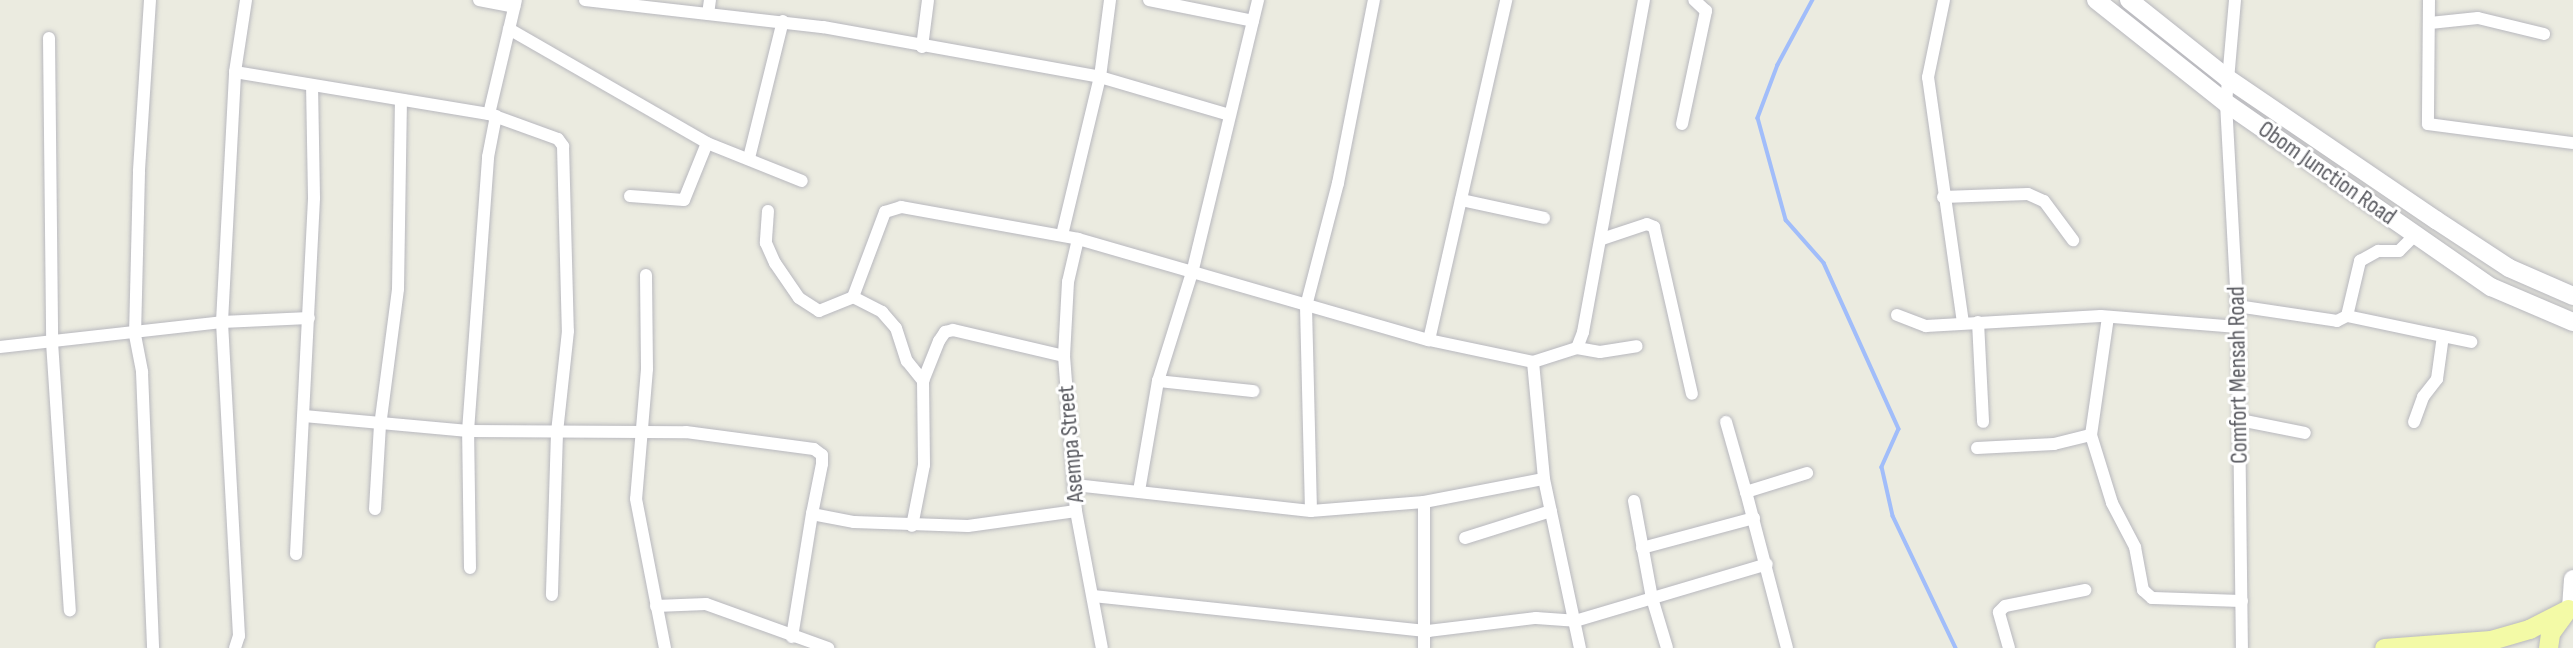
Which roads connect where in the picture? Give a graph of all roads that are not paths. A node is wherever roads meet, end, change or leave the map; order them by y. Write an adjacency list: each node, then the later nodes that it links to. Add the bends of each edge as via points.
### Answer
1 (150, 0): 67 (street)
2 (246, 0): 28 (street)
3 (480, 0): 19 (street)
4 (585, 0): 20 (street)
5 (710, 0): 20 (street)
6 (928, 0): 27 (street)
7 (1110, 0): 29 (street)
8 (1149, 0): 22 (street)
9 (1258, 0): 22 (street)
10 (1374, 0): 56 (street, via 1338,183)
11 (1506, 0): 43 (street)
12 (1644, 0): 49 (street)
13 (1694, 0): 36 (street, via 1706,11)
14 (1944, 0): 42 (street, via 1928,77)
15 (2096, 0): 33 (main road, Obom Junction Road)
16 (2129, 0): 30 (main road, Obom Junction Road)
17 (2235, 0): 30 (street, Comfort Mensah Road)
18 (2429, 0): 23 (street)
19 (515, 4): 24 (street)
20 (708, 14): 21 (street)
21 (783, 21): 27 (street); 39 (street)
22 (1253, 21): 35 (street)
23 (2430, 23): 25 (street, via 2478,18); 38 (street, via 2428,124)
24 (509, 29): 34 (street); 37 (street)
25 (2544, 34)
26 (49, 38): 70 (street)
27 (922, 47): 29 (street)
28 (235, 72): 31 (street); 62 (street)
29 (1101, 77): 35 (street); 47 (street)
30 (2227, 78): 33 (street, Comfort Mensah Road); 54 (main road, Obom Junction Road, via 2509,268)
31 (312, 87): 32 (street); 61 (street)
32 (401, 101): 34 (street); 86 (street, via 398,289)
33 (2226, 103): 46 (main road, Obom Junction Road); 57 (street, Comfort Mensah Road)
34 (492, 115): 87 (street); 88 (street, via 558,138 563,146 568,331)
35 (1230, 115): 51 (street)
36 (1682, 124)
37 (707, 143): 39 (street); 41 (street, via 684,200)
38 (2573, 143)
39 (750, 158): 40 (street)
40 (802, 181)
41 (630, 196)
42 (1943, 197): 50 (street, via 2028,194 2044,201); 65 (street)
43 (1461, 200): 45 (street); 69 (street)
44 (768, 211): 55 (street, via 766,243 799,299 819,311)
45 (1544, 218)
46 (2415, 234): 59 (street, via 2399,251 2378,251 2360,261); 64 (main road, Obom Junction Road, via 2491,287)
47 (1062, 235): 48 (street); 55 (street, via 901,207 885,212)
48 (1078, 239): 51 (street); 75 (street, Asempa Street, via 1068,282)
49 (1602, 239): 74 (street); 80 (street, via 1647,224 1654,227)
50 (2073, 240)
51 (1193, 269): 56 (street); 78 (street)
52 (646, 275): 89 (street, via 647,369)
53 (2573, 280): 54 (main road)
54 (2566, 294)
55 (853, 297): 77 (street, via 882,312)
56 (1306, 306): 69 (street); 102 (street)
57 (2237, 306): 59 (street, via 2337,321); 66 (street, Comfort Mensah Road)
58 (1897, 315): 65 (street, via 1926,326)
59 (2347, 316): 68 (street)
60 (2108, 317): 63 (street); 66 (street); 91 (street)
61 (309, 318): 62 (street); 81 (street)
62 (222, 322): 67 (street); 125 (street, via 239,636)
63 (1978, 322): 65 (street); 84 (street)
64 (2573, 322)
65 (1964, 323)
66 (2238, 327): 82 (street, Comfort Mensah Road)
67 (135, 335): 70 (street); 124 (street, via 142,372)
68 (2443, 336): 71 (street); 85 (street, via 2437,379 2423,397)
69 (1429, 340): 76 (street)
70 (52, 342): 73 (street); 120 (street)
71 (2471, 342)
72 (1637, 346): 74 (street, via 1600,352)
73 (0, 347)
74 (1577, 348): 76 (street)
75 (1064, 356): 77 (street, via 953,330 944,332); 95 (street, Asempa Street)
76 (1533, 362): 94 (street)
77 (923, 381): 106 (street, via 924,466)
78 (1158, 381): 79 (street); 96 (street)
79 (1252, 391)
80 (1692, 394)
81 (304, 416): 86 (street); 109 (street)
82 (2240, 420): 90 (street); 117 (street, Comfort Mensah Road)
83 (1726, 422): 97 (street)
84 (1983, 422)
85 (2414, 422)
86 (380, 426): 87 (street); 100 (street)
87 (468, 431): 88 (street); 111 (street)
88 (557, 433): 89 (street); 114 (street)
89 (641, 433): 104 (street, via 686,432 814,449 822,455 822,464); 118 (street, via 636,499)
90 (2305, 433)
91 (2091, 435): 92 (street, via 2054,444); 117 (street, via 2112,503 2132,539 2147,595)
92 (1978, 448)
93 (1807, 472): 97 (street)
94 (1544, 479): 99 (street); 103 (street)
95 (1075, 485): 96 (street); 101 (street, Asempa Street)
96 (1139, 491): 102 (street)
97 (1746, 492): 105 (street)
98 (1634, 501): 108 (street)
99 (1424, 502): 102 (street); 122 (street)
100 (375, 509)
101 (1076, 511): 106 (street, via 968,526); 115 (street, Asempa Street)
102 (1311, 511)
103 (1551, 511): 107 (street); 121 (street)
104 (812, 514): 106 (street); 123 (street)
105 (1754, 518): 108 (street); 110 (street)
106 (912, 526)
107 (1465, 538)
108 (1642, 548): 116 (street)
109 (296, 554)
110 (1767, 564): 116 (street); 132 (street)
111 (470, 568)
112 (2573, 579): 119 (main road)
113 (2085, 590): 133 (street, via 2005,606 1999,612)
114 (552, 595)
115 (1093, 596): 122 (street); 128 (street, Asempa Street)
116 (1652, 598): 121 (street); 131 (street)
117 (2242, 601): 134 (street, Comfort Mensah Road)
118 (656, 606): 123 (street, via 706,604); 126 (street)
119 (2571, 608): 135 (main road, via 2529,629 2491,640); 136 (main road, via 2550,633)
120 (70, 610)
121 (1575, 621): 122 (street, via 1536,618); 130 (street)
122 (1428, 631): 129 (street)
123 (792, 636): 127 (street)
124 (153, 648)
125 (235, 648)
126 (665, 648)
127 (828, 648)
128 (1102, 648)
129 (1424, 648)
130 (1580, 648)
131 (1667, 648)
132 (1787, 648)
133 (2009, 648)
134 (2242, 648)
135 (2384, 648)
136 (2548, 648)

